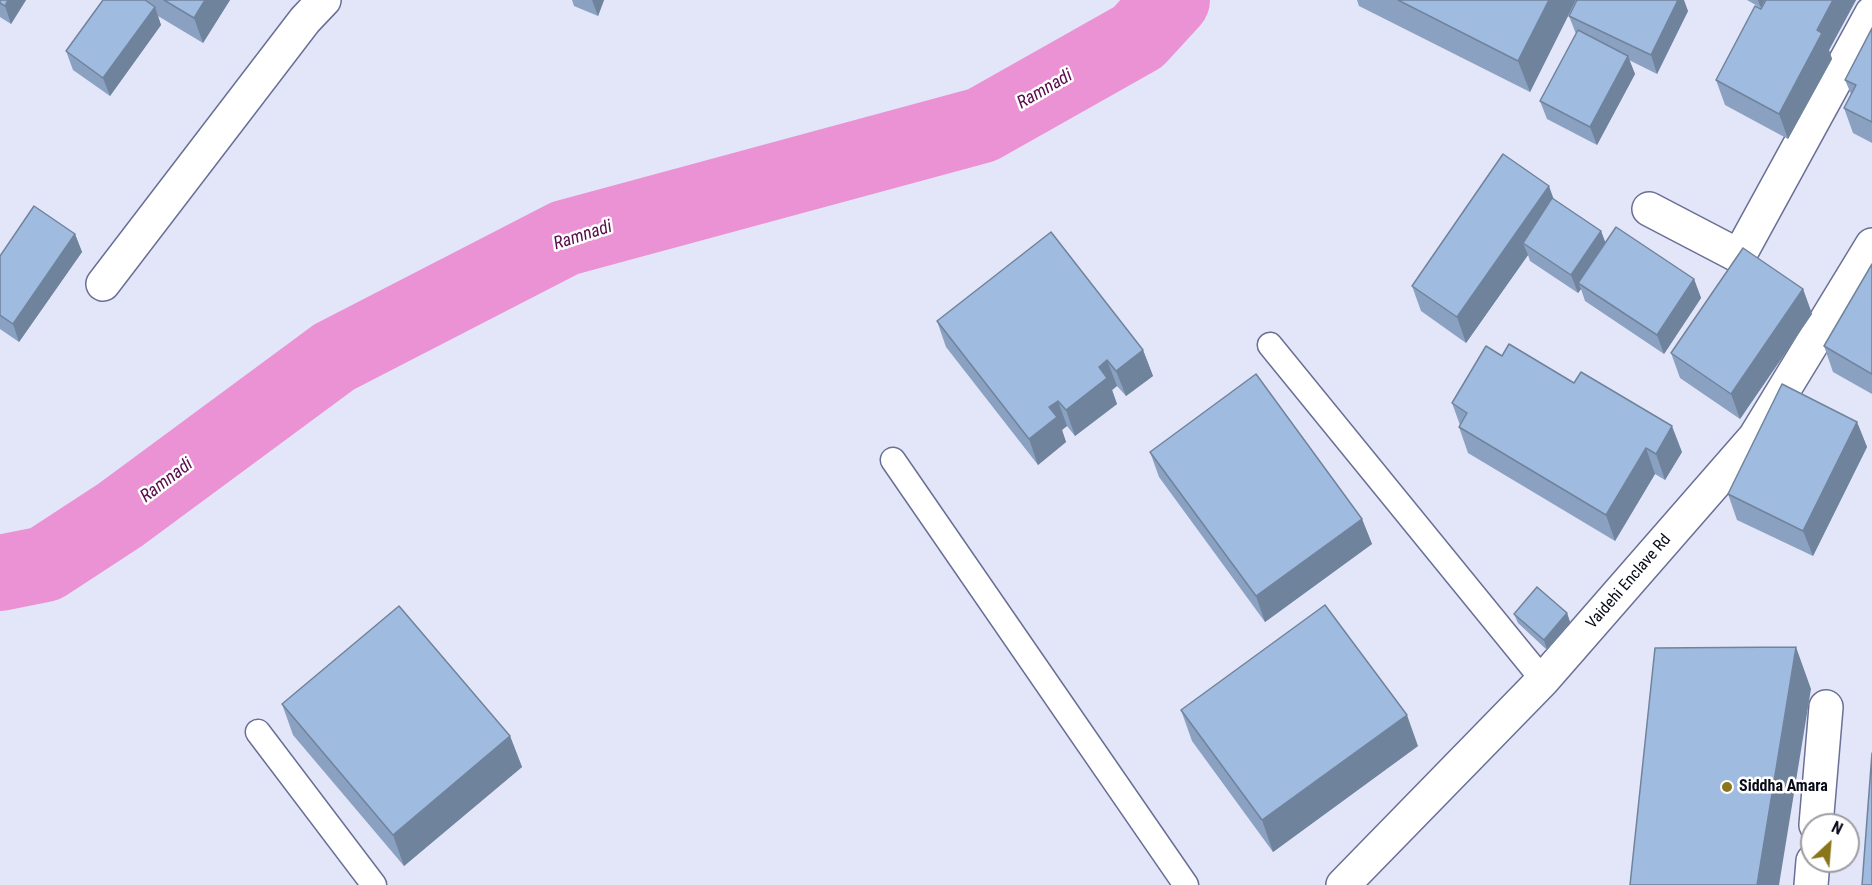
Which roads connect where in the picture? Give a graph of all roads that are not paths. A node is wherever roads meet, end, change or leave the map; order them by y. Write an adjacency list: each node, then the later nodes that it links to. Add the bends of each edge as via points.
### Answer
1 (324, 0): 5 (street)
2 (1872, 13): 3 (street, via 1738,256)
3 (1648, 210)
4 (1872, 246): 8 (street, Vaidehi Enclave Rd, via 1755,437)
5 (103, 284)
6 (1270, 345): 8 (lane)
7 (893, 460): 13 (lane)
8 (1543, 680): 14 (street, Vaidehi Enclave Rd)
9 (1826, 707): 11 (street)
10 (258, 732): 12 (lane)
11 (1817, 813)
12 (374, 885)
13 (1186, 885)
14 (1343, 885)

